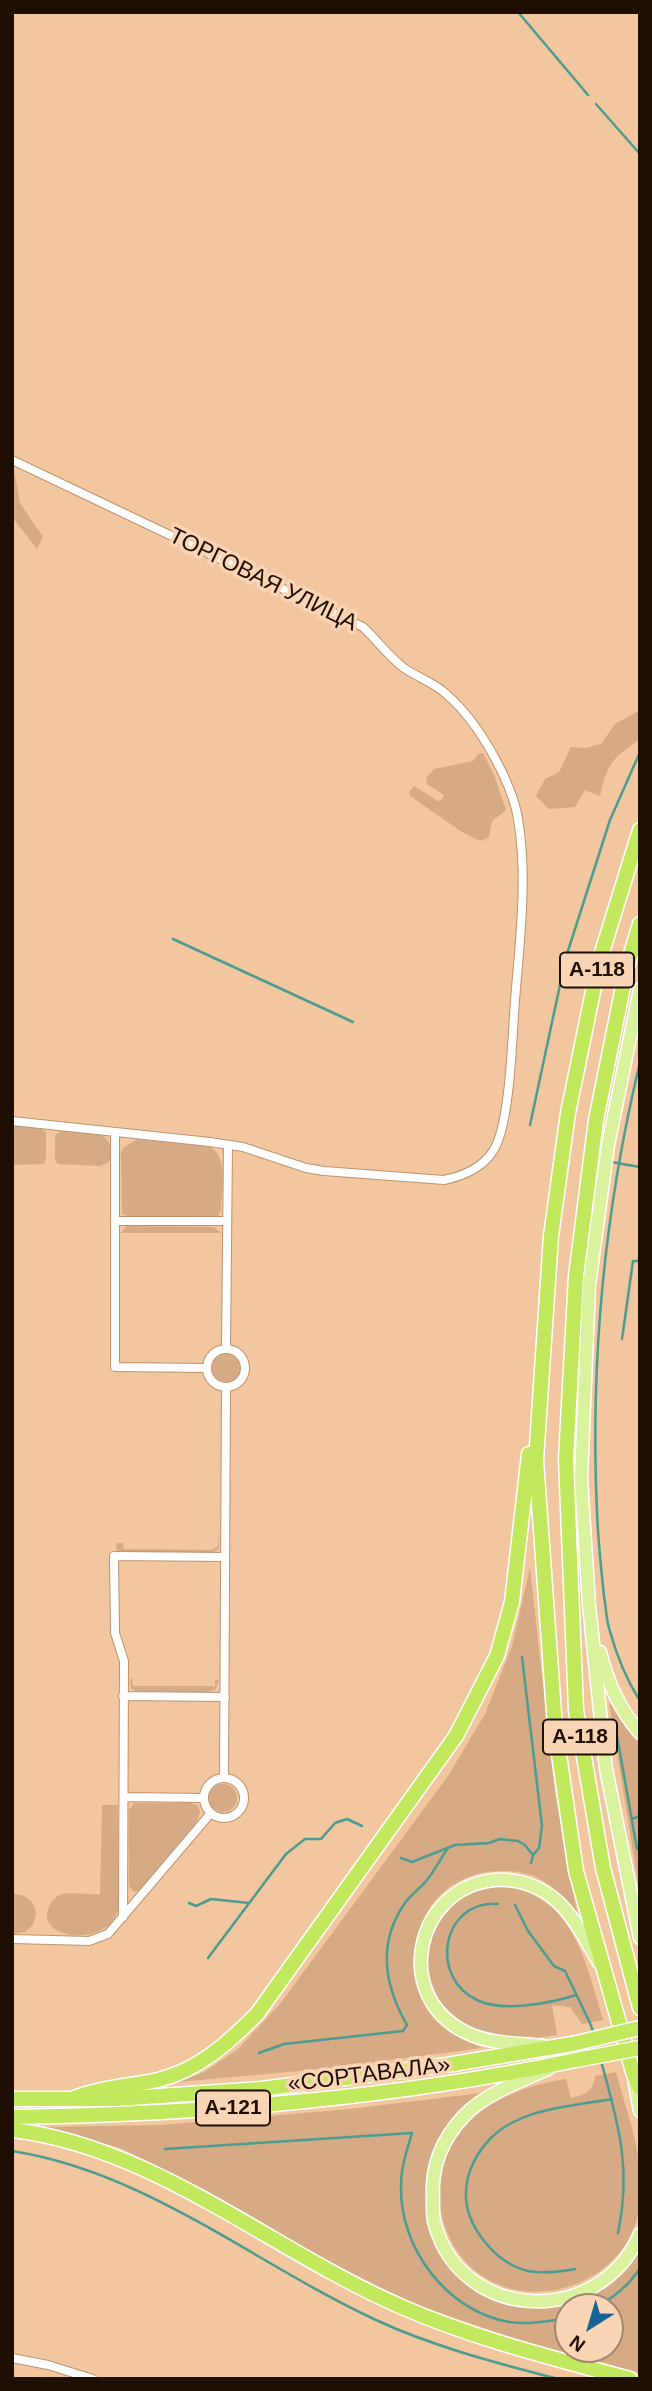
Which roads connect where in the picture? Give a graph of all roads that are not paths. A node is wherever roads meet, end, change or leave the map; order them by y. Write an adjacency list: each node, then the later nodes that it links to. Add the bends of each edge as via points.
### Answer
1 (12, 460): 7 (street, ТОРГОВАЯ УЛИЦА, via 363,627 404,668 444,692 485,740 518,818 521,910 510,1072 494,1151 472,1170 444,1180 324,1171)
2 (640, 831): 13 (highway, А-118, via 599,962 568,1114 551,1236)
3 (640, 924): 27 (highway, А-118, via 596,1120 576,1276 566,1459 576,1710 603,1868)
4 (640, 989): 15 (main road, via 608,1145 589,1285 581,1479)
5 (12, 1121): 6 (street)
6 (115, 1132): 7 (street); 8 (street)
7 (228, 1145): 9 (street)
8 (116, 1221): 9 (street); 11 (street, via 115,1367)
9 (227, 1221): 10 (street)
10 (226, 1348): 11 (street, via 210,1356); 12 (street, via 242,1356 245,1368 242,1379)
11 (206, 1368): 12 (street, via 210,1380)
12 (226, 1387): 14 (street)
13 (538, 1413): 26 (highway, А-118, via 536,1460 555,1727 576,1871); 35 (highway, via 512,1602 497,1656 456,1736 257,2014 225,2046 193,2067 162,2079)
14 (225, 1557): 16 (street, via 114,1556 115,1633 123,1656); 17 (street)
15 (589, 1605): 18 (main road, via 605,1673); 24 (main road, via 606,1769)
16 (123, 1696): 17 (street); 20 (street)
17 (225, 1697): 19 (street)
18 (640, 1732)
19 (224, 1778): 21 (street, via 212,1782); 22 (street, via 241,1788 243,1801 230,1816)
20 (124, 1797): 21 (street); 23 (street)
21 (204, 1798): 22 (street)
22 (211, 1813): 23 (street)
23 (123, 1917): 25 (street, via 108,1934 89,1941)
24 (640, 1938)
25 (12, 1939)
26 (605, 1973): 29 (main road, via 557,1901 527,1883 506,1879 479,1882 449,1897 436,1912 426,1930 421,1968 424,1986 444,2017 463,2031 494,2042); 32 (highway, А-118)
27 (640, 2008)
28 (640, 2028): 29 (highway, «СОРТАВАЛА» / А-121, bridge)
29 (554, 2048): 35 (highway, «СОРТАВАЛА» / А-121, via 261,2089)
30 (640, 2048): 31 (highway, «СОРТАВАЛА», bridge)
31 (570, 2062): 37 (highway, «СОРТАВАЛА» / А-121, via 351,2097 118,2116); 39 (main road, via 498,2092 465,2114 440,2147 432,2182 434,2223 446,2250 467,2276 510,2298 548,2302 567,2299 602,2282 629,2254)
32 (633, 2072): 33 (highway, А-118); 36 (main road)
33 (640, 2088)
34 (12, 2099): 35 (highway, «СОРТАВАЛА» / А-121)
35 (72, 2099)
36 (640, 2110)
37 (12, 2118)
38 (12, 2130): 42 (highway, via 106,2153 180,2187 402,2307 515,2348)
39 (640, 2234)
40 (12, 2358): 41 (street)
41 (93, 2379)
42 (630, 2379)

